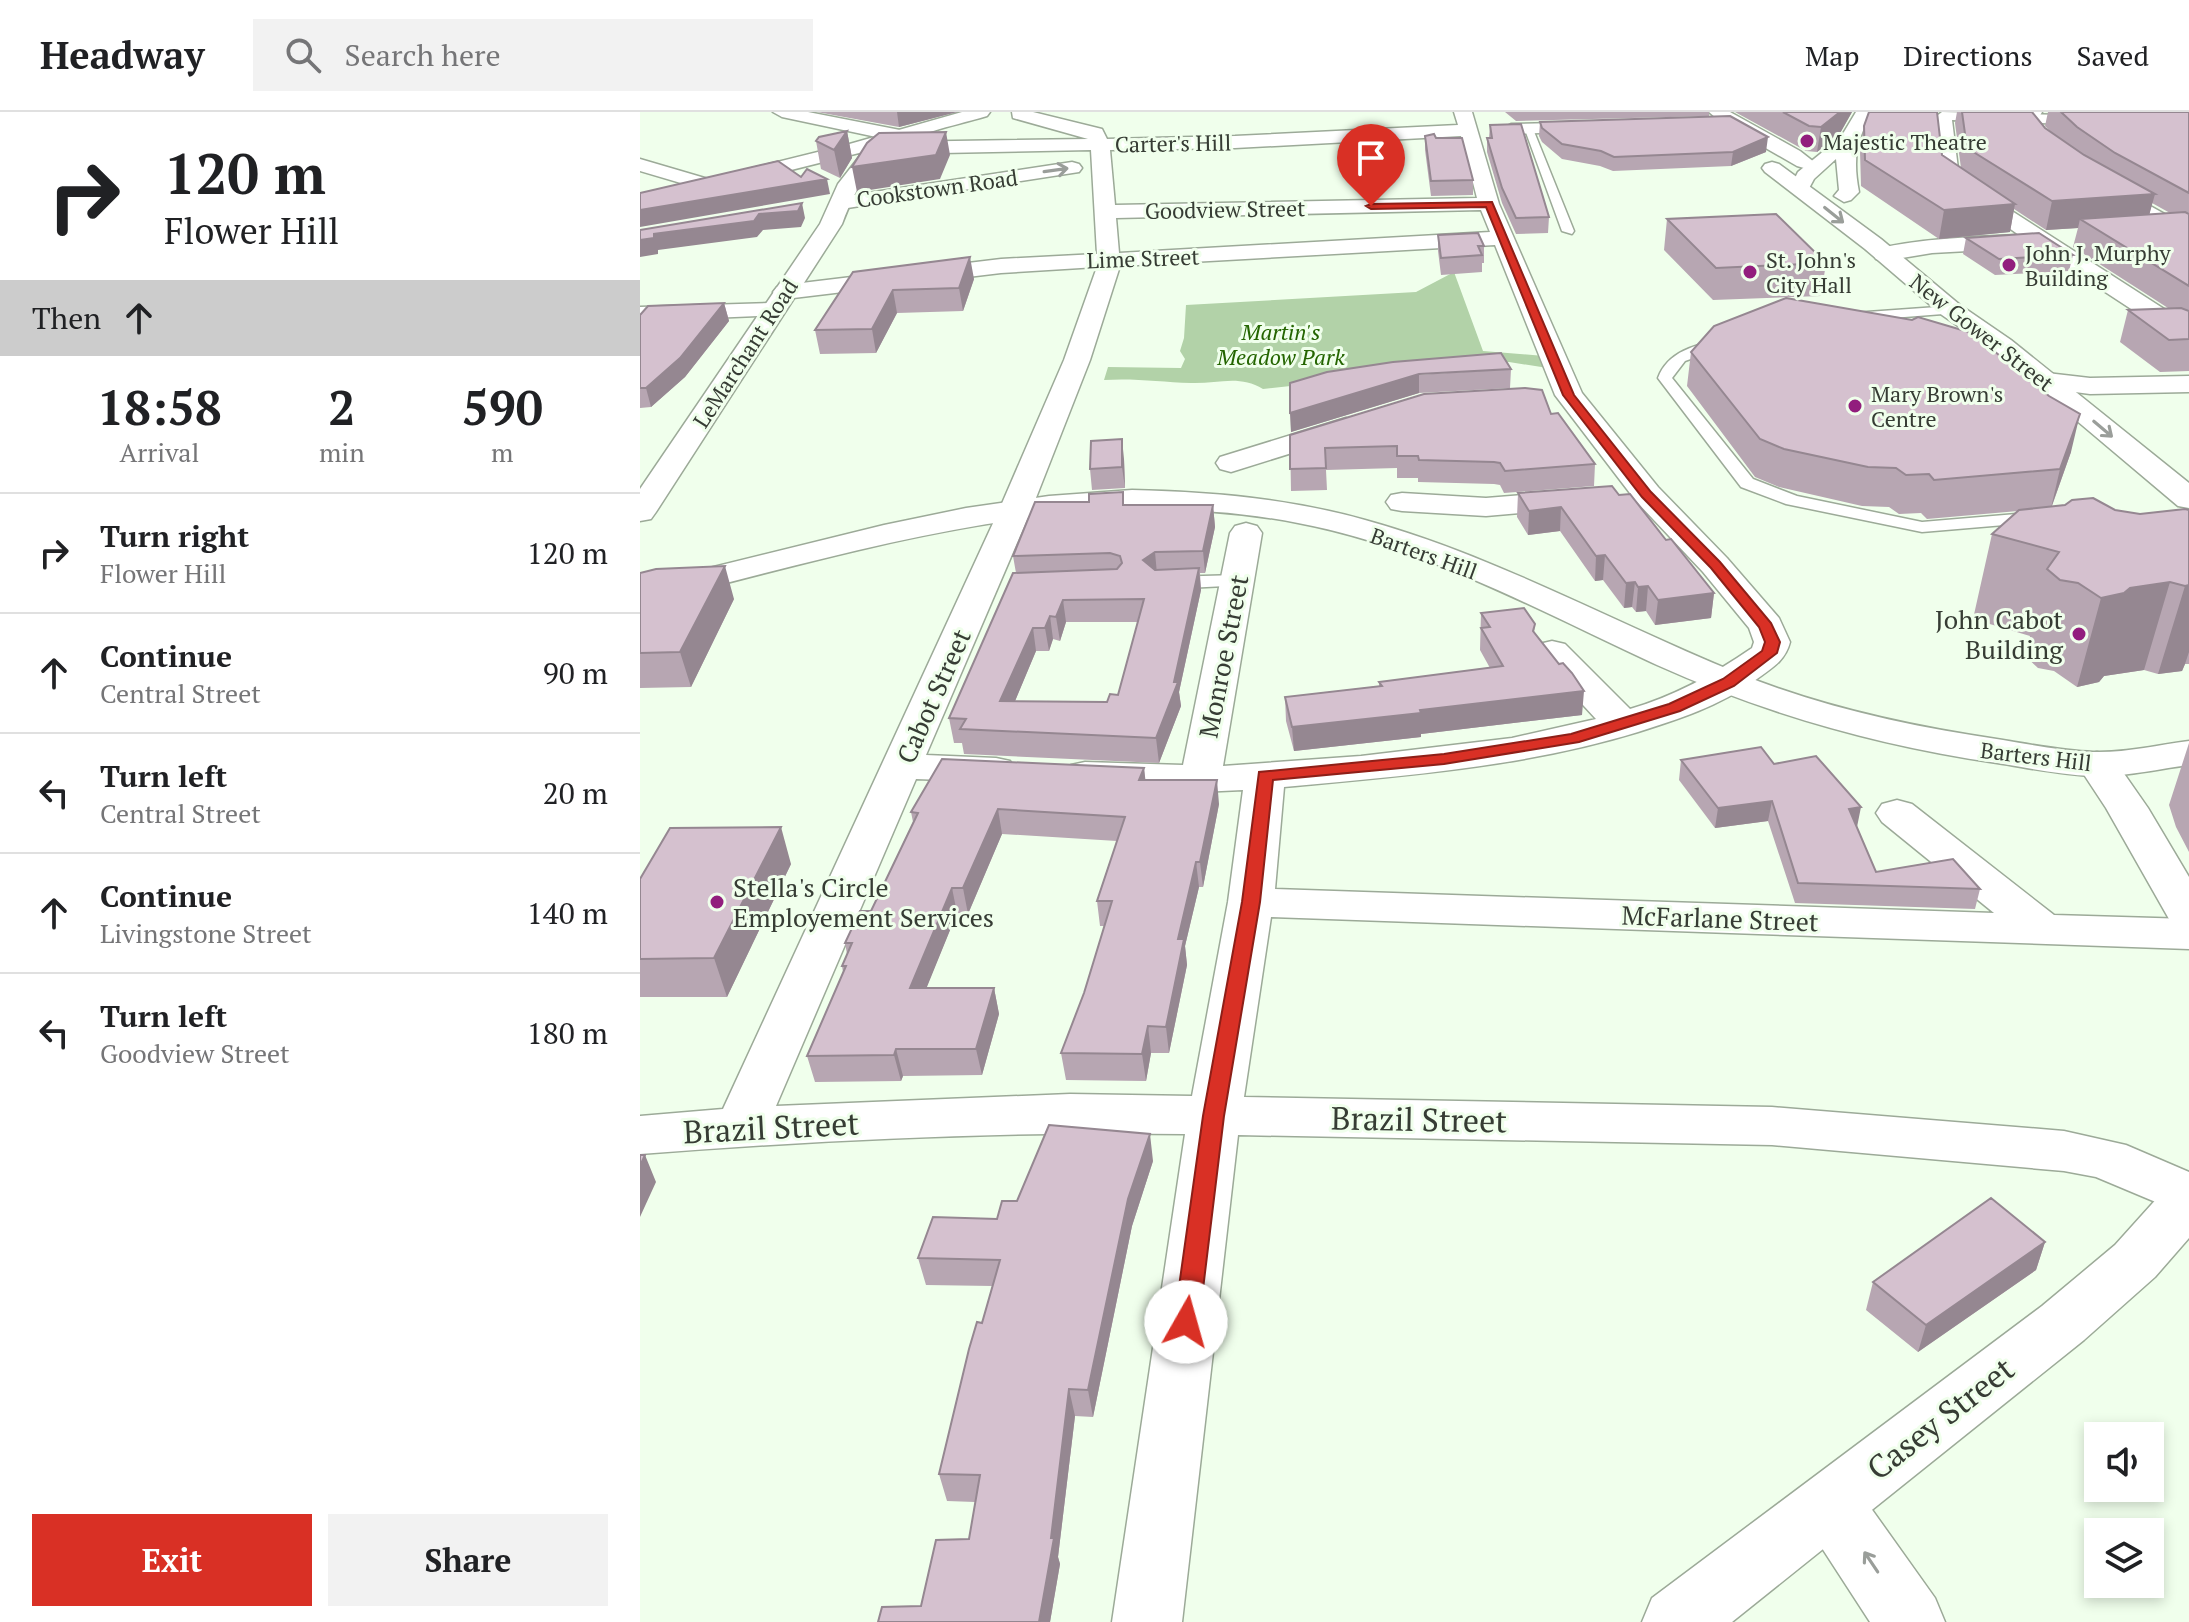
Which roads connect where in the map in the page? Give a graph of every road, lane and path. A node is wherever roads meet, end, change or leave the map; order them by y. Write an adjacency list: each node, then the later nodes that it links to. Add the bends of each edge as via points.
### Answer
1 (782, 112): 12 (street)
2 (981, 112): 12 (street)
3 (1865, 112): 13 (street)
4 (1022, 113): 12 (street); 16 (street)
5 (2031, 116): 8 (street); 28 (street, via 2048,148); 32 (street, via 1945,115 1947,159 1949,179)
6 (1719, 120): 19 (street, via 1756,132); 19 (street, New Gower Street, via 1772,168)
7 (1466, 121): 14 (street, Carter's Hill); 24 (street)
8 (2189, 123)
9 (1127, 125): 16 (street)
10 (1618, 127): 11 (street)
11 (1520, 129): 27 (lane)
12 (900, 136): 15 (street, LeMarchant Road); 17 (street)
13 (1846, 141): 19 (street); 22 (street, via 1849,192)
14 (1235, 142): 16 (street, Cookstown Road)
15 (878, 147): 16 (street, Carter's Hill); 21 (street, LeMarchant Road)
16 (1099, 147): 21 (street, Cookstown Road, one-way to 16); 26 (street, Cabot Street)
17 (790, 164): 20 (street); 21 (street)
18 (640, 165): 20 (street)
19 (1806, 174): 22 (street, New Gower Street); 34 (street, New Gower Street, one-way to 34)
20 (708, 185): 23 (street)
21 (834, 189): 25 (street, Cookstown Road); 36 (street, LeMarchant Road, via 831,224)
22 (1844, 196): 33 (street, New Gower Street)
23 (640, 202)
24 (1489, 204): 26 (street, Goodview Street); 30 (street)
25 (816, 209)
26 (1105, 212): 35 (street, Cabot Street)
27 (1568, 231)
28 (2186, 233): 29 (street)
29 (2134, 234)
30 (1502, 238): 35 (street, Lime Street); 48 (street, via 1553,396)
31 (2073, 238): 32 (street)
32 (2042, 240): 33 (street); 41 (street)
33 (1916, 249): 34 (street); 44 (street, New Gower Street)
34 (1884, 254): 37 (street, New Gower Street)
35 (1109, 259): 36 (street, Lime Street, via 985,267); 51 (street, Cabot Street, via 1077,360)
36 (778, 301): 38 (street, Lime Street); 52 (street, LeMarchant Road)
37 (1951, 310): 39 (lane); 42 (street, New Gower Street)
38 (640, 314)
39 (1842, 318)
40 (1737, 335): 53 (lane, via 1686,355 1665,378 1747,483 1804,503 1922,527)
41 (2189, 336)
42 (2047, 381): 44 (street); 49 (street, New Gower Street, one-way to 49)
43 (2189, 384): 44 (street)
44 (2090, 386): 45 (street, New Gower Street)
45 (2127, 415)
46 (1368, 420): 47 (street)
47 (1231, 463)
48 (1622, 496): 50 (street, via 1486,507); 59 (street, via 1715,565 1766,626 1772,642 1769,653)
49 (2189, 499)
50 (1402, 502)
51 (1016, 508): 57 (street, Barters Hill); 59 (street, Barters Hill, via 1173,499 1327,519 1457,564); 63 (street, Cabot Street, via 990,588)
52 (640, 512)
53 (2051, 516)
54 (1246, 533): 55 (street, Monroe Street)
55 (1238, 581): 56 (lane); 65 (street, Monroe Street)
56 (1157, 583)
57 (640, 595)
58 (1552, 652): 60 (street)
59 (1728, 682): 60 (street, via 1675,708); 62 (street, Barters Hill, via 1890,733)
60 (1622, 724): 64 (street, via 1512,750)
61 (2189, 753): 62 (street, Barters Hill)
62 (2097, 764): 68 (street)
63 (902, 766): 65 (street); 72 (street, Cabot Street)
64 (1265, 775): 65 (street); 67 (street)
65 (1200, 780)
66 (1897, 813): 69 (street)
67 (1251, 902): 69 (street, McFarlane Street); 71 (street)
68 (2189, 916)
69 (2043, 929): 70 (street, McFarlane Street)
70 (2189, 934)
71 (1214, 1116): 72 (street, Brazil Street, via 1070,1113); 74 (street, Brazil Street, via 1835,1131 2107,1159); 76 (street)
72 (741, 1127): 73 (street, Brazil Street)
73 (640, 1135)
74 (2189, 1197): 75 (street, Casey Street, via 2135,1261 2063,1323)
75 (1830, 1504): 77 (street, Casey Street); 78 (street, one-way to 75)
76 (1147, 1622)
77 (1677, 1622)
78 (1910, 1622)

